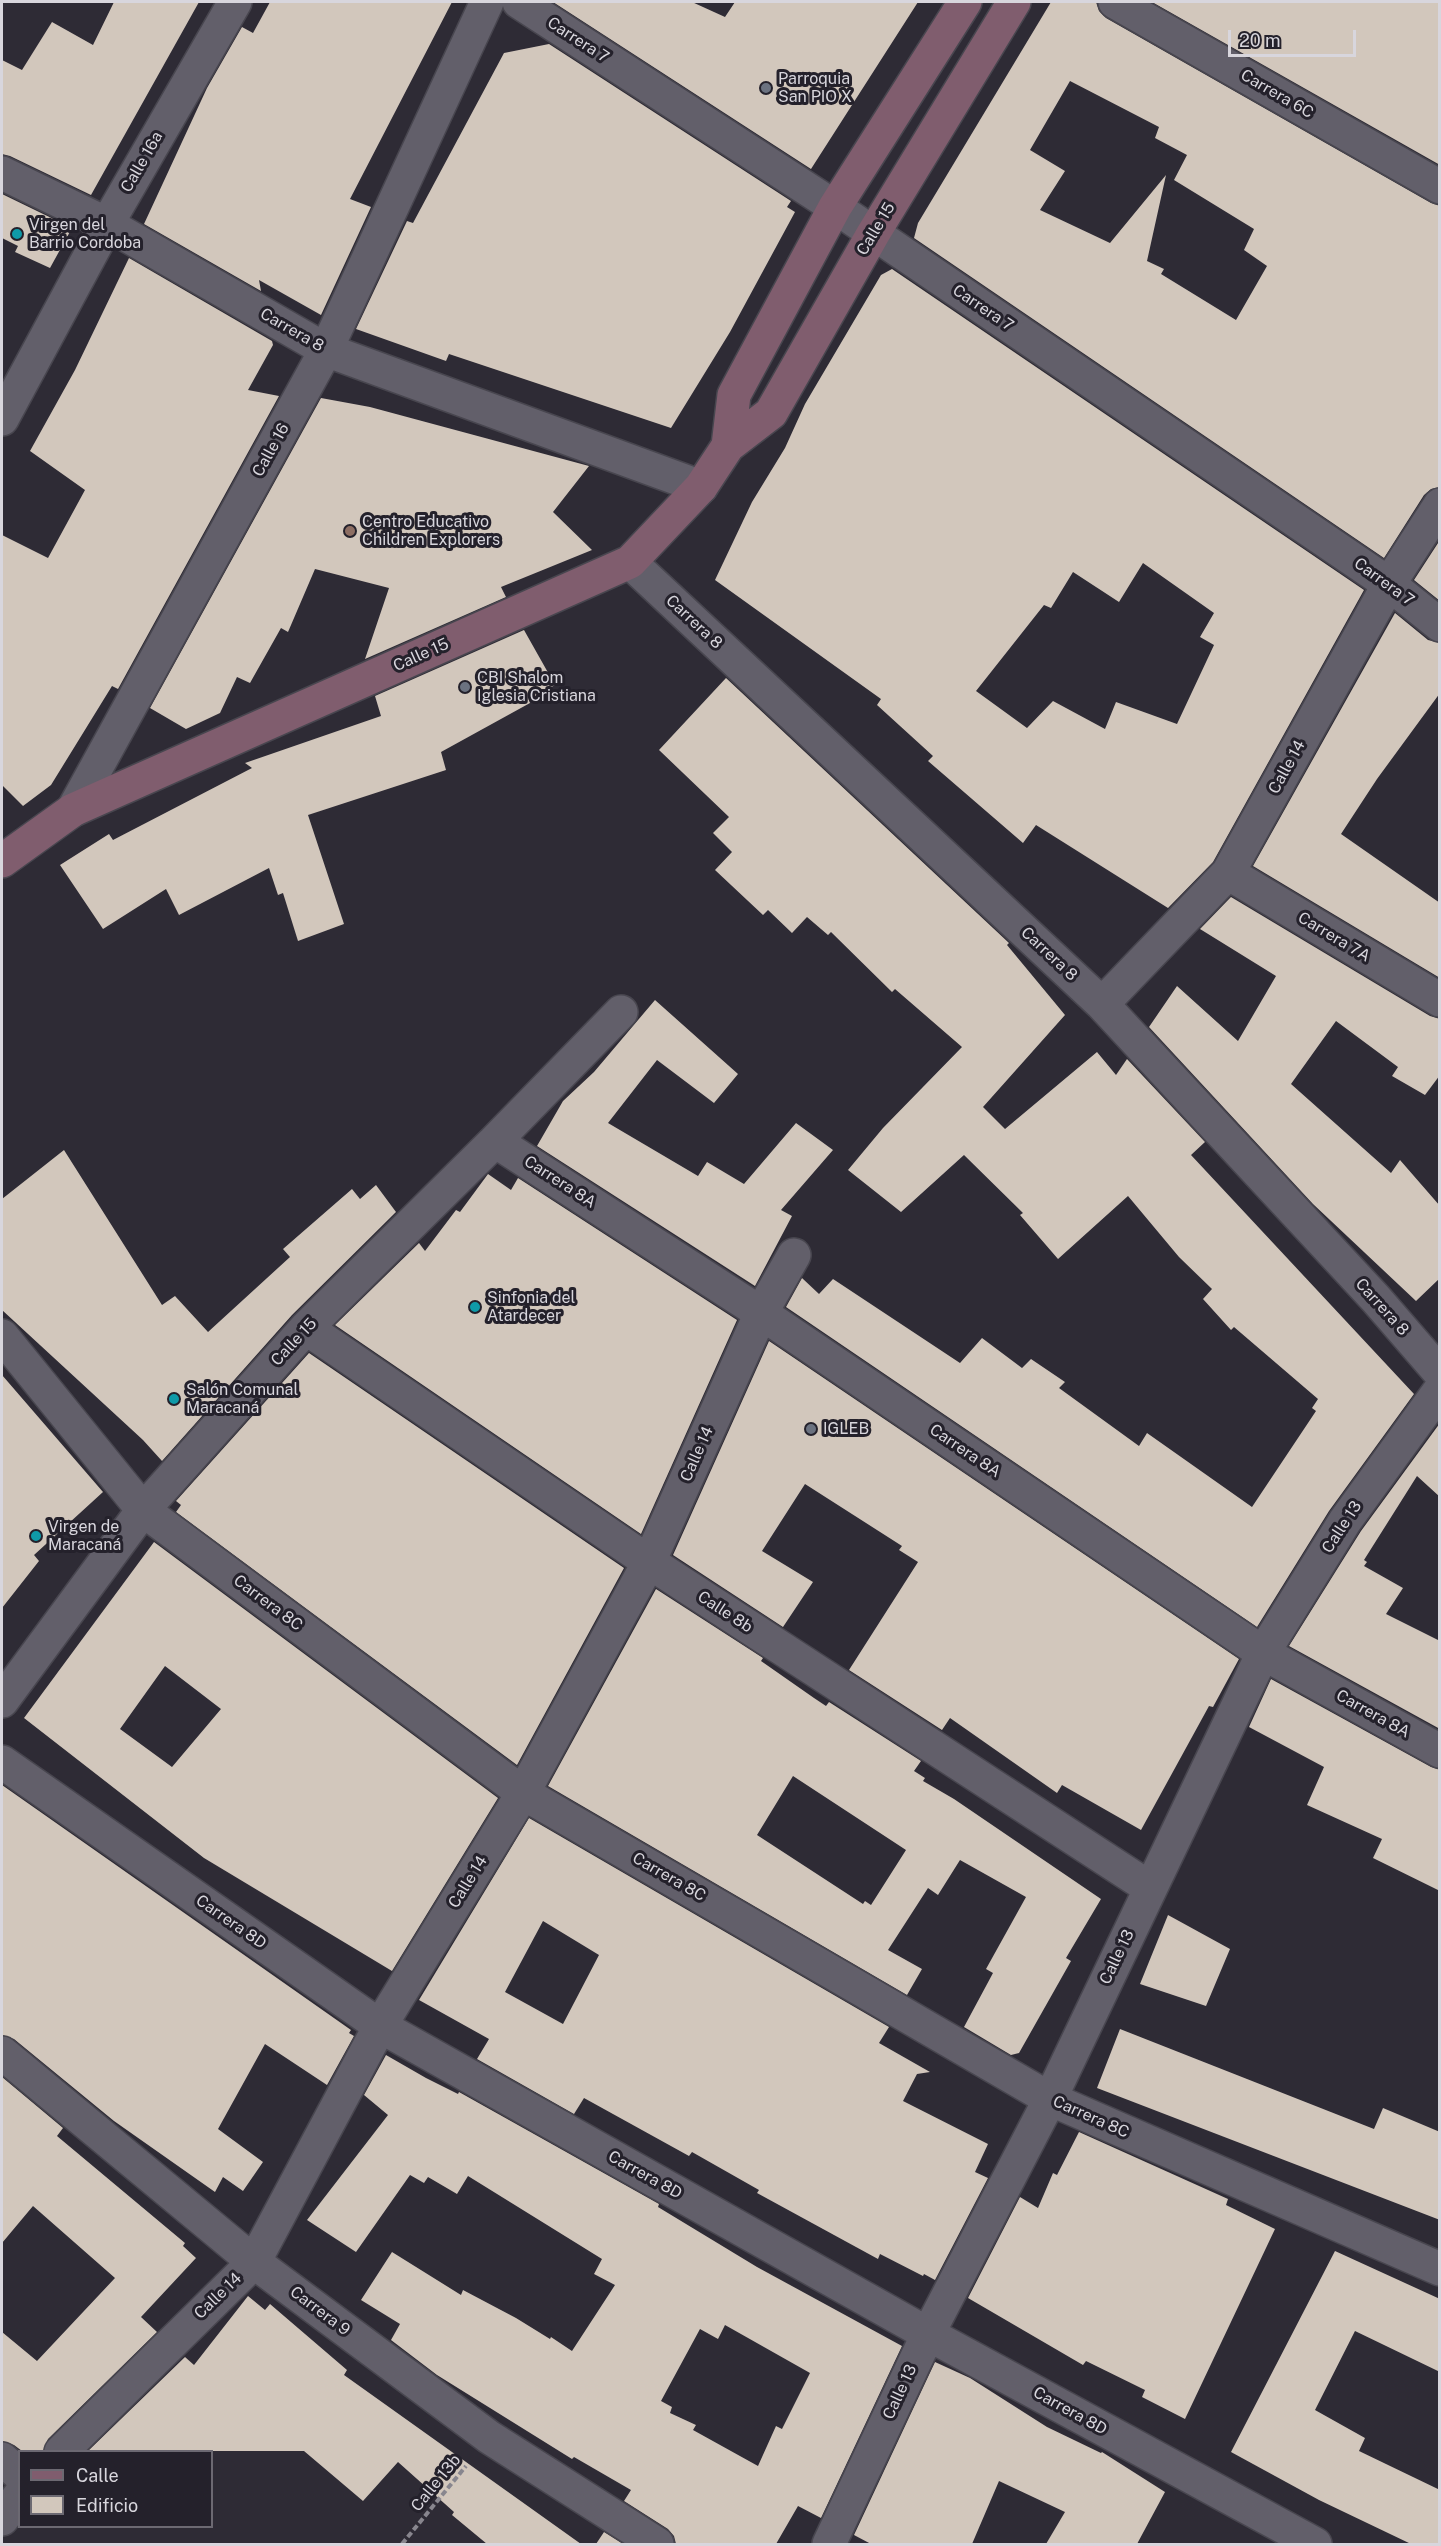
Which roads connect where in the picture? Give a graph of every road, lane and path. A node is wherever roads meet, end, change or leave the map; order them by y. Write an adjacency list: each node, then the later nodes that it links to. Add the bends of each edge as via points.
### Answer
1 (235, 2): 10 (street, Calle 16a)
2 (487, 2): 12 (street, Calle 16)
3 (519, 2): 9 (street, Carrera 7)
4 (965, 2): 9 (main road, Calle 15)
5 (1014, 2): 11 (main road, Calle 15)
6 (1116, 2): 8 (street, Carrera 6C)
7 (2, 173): 10 (street, Carrera 8)
8 (1440, 187)
9 (835, 207): 11 (street, Carrera 7); 14 (main road, Calle 15, via 734,395)
10 (107, 224): 12 (street, Carrera 8); 13 (street, Calle 16a)
11 (873, 234): 14 (main road, Calle 15, via 771,413); 18 (street, Carrera 7)
12 (326, 350): 15 (street, Carrera 8); 20 (street, Calle 16)
13 (2, 419)
14 (728, 446): 15 (main road, Calle 15)
15 (700, 487): 17 (main road, Calle 15)
16 (1440, 505): 18 (street, Calle 14)
17 (630, 562): 20 (main road, Calle 15); 24 (street, Carrera 8)
18 (1389, 584): 19 (street, Carrera 7); 22 (street, Calle 14)
19 (1440, 625)
20 (73, 810): 21 (main road, Calle 16)
21 (2, 861)
22 (1228, 873): 23 (street, Carrera 7A); 24 (street, Calle 14)
23 (1440, 1000)
24 (1102, 1004): 31 (street, Carrera 8)
25 (621, 1012): 26 (street, Calle 15)
26 (495, 1141): 28 (street, Carrera 8A); 29 (street, Calle 15)
27 (794, 1255): 28 (street, Calle 14)
28 (761, 1313): 34 (street, Calle 14); 35 (street, Carrera 8A)
29 (306, 1328): 33 (street, Calle 15); 34 (street, Calle 8b)
30 (2, 1336): 33 (street, Carrera 8C)
31 (1440, 1373)
32 (1440, 1390): 35 (street, Calle 13, via 1345,1521)
33 (143, 1510): 36 (street, Calle 15); 39 (street, Carrera 8C)
34 (649, 1562): 39 (street, Calle 14); 40 (street, Calle 8b)
35 (1263, 1653): 37 (street, Carrera 8A); 40 (street, Calle 13)
36 (2, 1701)
37 (1440, 1752)
38 (2, 1762): 41 (street, Carrera 8D)
39 (523, 1792): 41 (street, Calle 14); 43 (street, Carrera 8C)
40 (1150, 1888): 43 (street, Calle 13)
41 (380, 2026): 44 (street, Calle 14); 46 (street, Carrera 8D)
42 (2, 2053): 44 (street, Carrera 9)
43 (1050, 2098): 45 (street, Carrera 8C); 46 (street, Calle 13)
44 (254, 2262): 47 (street, Carrera 9); 48 (street, Calle 14)
45 (1440, 2269)
46 (928, 2334): 55 (street, Calle 13); 56 (street, Carrera 8D)
47 (489, 2437): 53 (path, Calle 13b); 54 (street, Carrera 9)
48 (62, 2450)
49 (2, 2459): 50 (street)
50 (18, 2473)
51 (18, 2498): 52 (street)
52 (2, 2519)
53 (402, 2544)
54 (657, 2544)
55 (829, 2544)
56 (1316, 2544)

